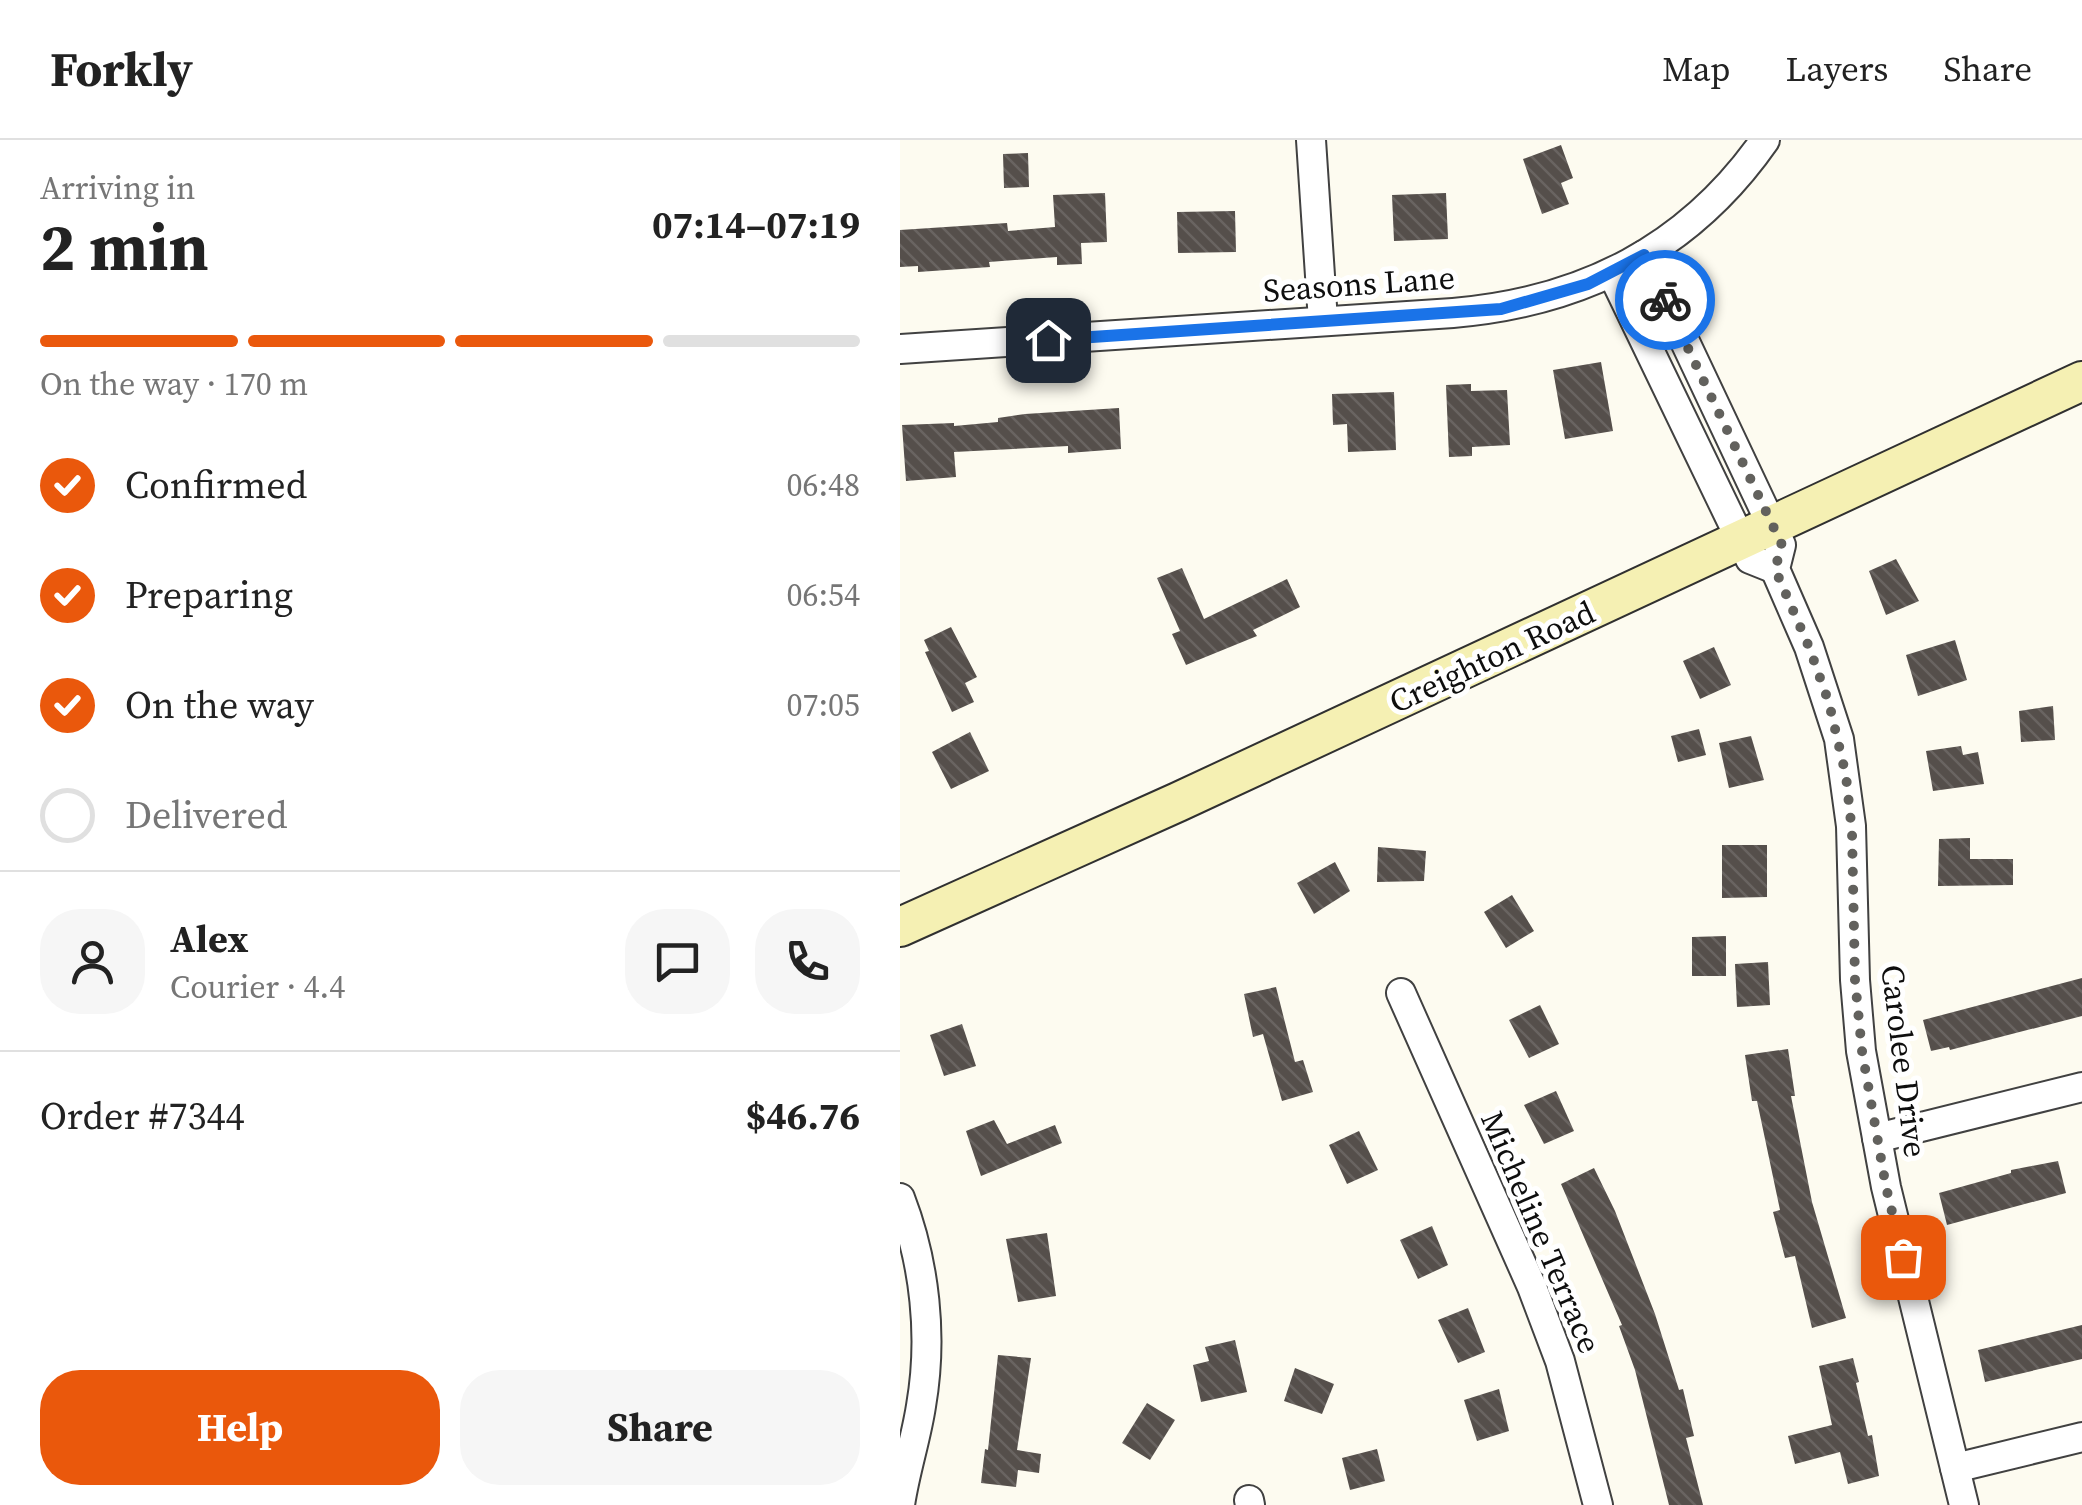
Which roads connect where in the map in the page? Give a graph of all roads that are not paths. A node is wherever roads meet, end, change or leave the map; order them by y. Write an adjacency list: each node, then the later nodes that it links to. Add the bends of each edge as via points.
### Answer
1 (1311, 140): 5 (street)
2 (1765, 140): 3 (street, Seasons Lane, via 1708,207)
3 (1644, 255): 4 (street, Seasons Lane); 8 (street)
4 (1612, 274): 5 (street, Seasons Lane, via 1501,309); 8 (street)
5 (1324, 321): 6 (street, Seasons Lane)
6 (900, 348)
7 (2082, 381): 8 (main road, Creighton Road)
8 (1757, 534): 9 (main road, Creighton Road); 12 (street, Carolee Drive, via 1750,559 1775,569 1839,740 1852,832 1860,1033)
9 (900, 927)
10 (1400, 993): 17 (street, Micheline Terrace, via 1532,1286 1560,1361)
11 (2082, 1087): 12 (street)
12 (1877, 1138): 15 (street, Carolee Drive)
13 (900, 1198): 16 (street, via 923,1284 927,1340 921,1408)
14 (2082, 1437): 15 (street)
15 (1955, 1468): 18 (street, Carolee Drive)
16 (900, 1505)
17 (1598, 1505)
18 (1964, 1505)

